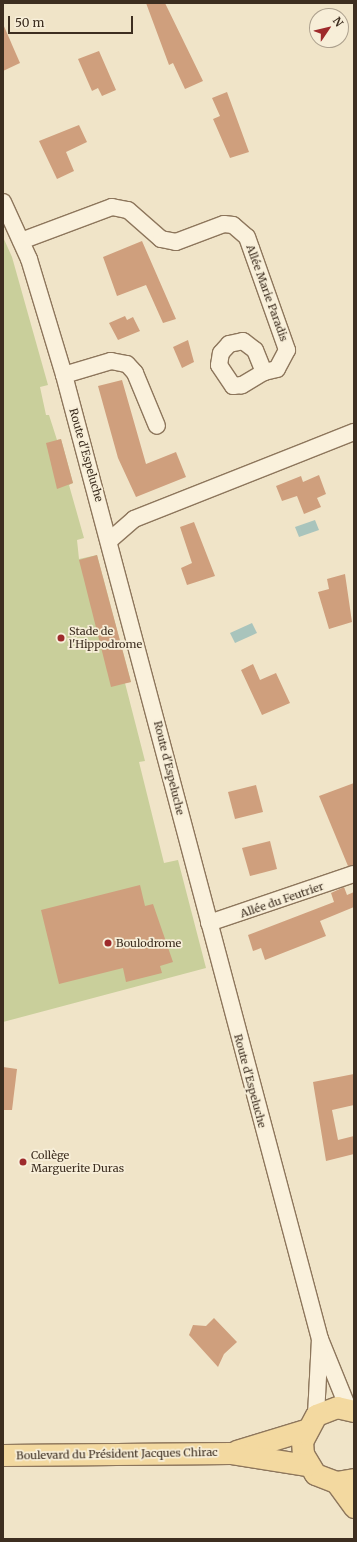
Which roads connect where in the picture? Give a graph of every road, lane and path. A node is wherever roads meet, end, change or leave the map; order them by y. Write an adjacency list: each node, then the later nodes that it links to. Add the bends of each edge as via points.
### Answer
1 (3, 202): 2 (street, Route d'Espeluche)
2 (21, 241): 3 (street, Allée Marie Paradis, via 112,207 128,210 161,239 176,242 224,224 233,225 247,237 282,327 287,350 277,369); 4 (street, Route d'Espeluche)
3 (264, 372)
4 (64, 375): 5 (street, via 111,361 127,364 136,372); 7 (street, Route d'Espeluche)
5 (157, 426)
6 (354, 432): 7 (street, via 134,519)
7 (110, 540): 9 (street, Route d'Espeluche)
8 (354, 874): 9 (street, Allée du Feutrier)
9 (209, 923): 10 (street, Route d'Espeluche)
10 (320, 1339): 11 (street, Route d'Espeluche); 12 (street, Route d'Espeluche)
11 (351, 1410): 12 (main road, Boulevard du Président Jacques Chirac, via 326,1410)
12 (310, 1422): 13 (main road, Boulevard du Président Jacques Chirac); 15 (main road, via 302,1441)
13 (230, 1453): 14 (main road, Boulevard du Président Jacques Chirac); 15 (main road, Boulevard du Président Jacques Chirac)
14 (3, 1455)
15 (308, 1465): 16 (main road, via 325,1480)
16 (345, 1481): 17 (main road)
17 (354, 1508)

